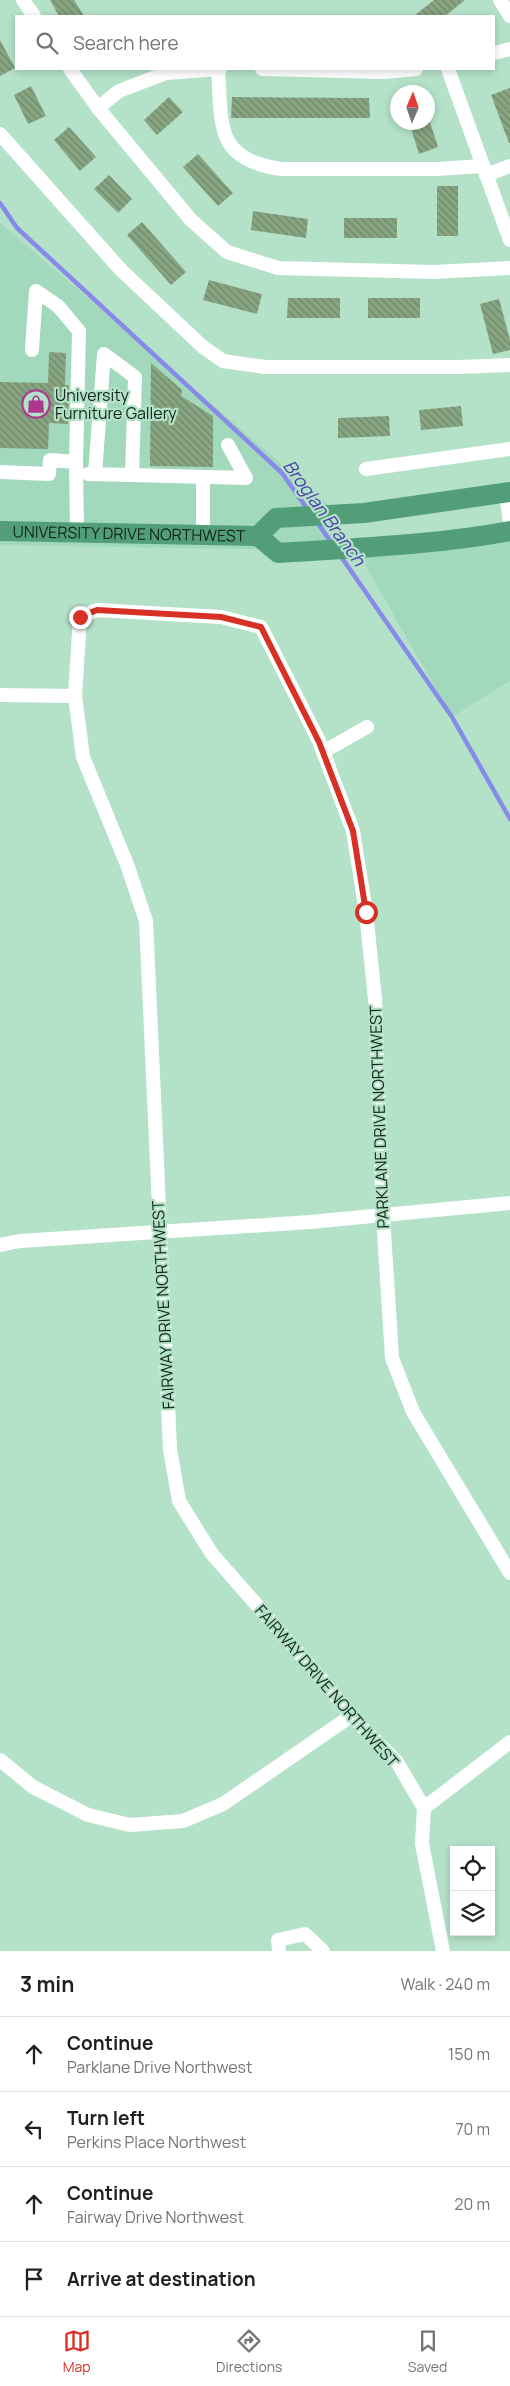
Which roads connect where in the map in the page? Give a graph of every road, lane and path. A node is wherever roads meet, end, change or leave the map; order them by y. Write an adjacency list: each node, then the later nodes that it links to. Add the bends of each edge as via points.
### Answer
1 (23, 0): 3 (street)
2 (500, 0): 4 (street)
3 (33, 15)
4 (510, 16)
5 (510, 49): 6 (street)
6 (495, 54)
7 (71, 70): 13 (street)
8 (206, 70): 13 (street, via 166,73 119,91)
9 (219, 70): 16 (street, via 225,138 232,149 254,164 282,169)
10 (303, 70): 11 (street)
11 (405, 70)
12 (448, 70): 16 (street)
13 (98, 108): 18 (street, via 191,220 227,252 278,268 434,272)
14 (0, 134): 20 (street, via 121,270 202,347 223,360 265,367)
15 (510, 166): 16 (street)
16 (484, 171): 17 (street)
17 (510, 240)
18 (510, 268)
19 (32, 350): 23 (street, via 36,291 58,306 79,331)
20 (510, 365)
21 (228, 445): 28 (street, via 246,478)
22 (510, 450): 24 (street)
23 (76, 468): 25 (street, via 50,460 49,474); 26 (street); 33 (street)
24 (366, 469)
25 (0, 472)
26 (95, 474): 27 (street); 27 (street, via 104,354 135,377)
27 (132, 474): 28 (street)
28 (203, 476): 34 (street)
29 (508, 492): 30 (street); 35 (highway, UNIVERSITY DRIVE NORTHWEST, via 364,513 276,518)
30 (510, 523)
31 (0, 531): 33 (highway, UNIVERSITY DRIVE NORTHWEST)
32 (510, 531): 35 (highway, UNIVERSITY DRIVE NORTHWEST, via 372,547 278,553)
33 (77, 534): 34 (highway, UNIVERSITY DRIVE NORTHWEST)
34 (203, 535): 35 (highway, UNIVERSITY DRIVE NORTHWEST)
35 (258, 536)
36 (114, 611): 38 (street, FAIRWAY DRIVE NORTHWEST, via 97,610 80,617); 40 (street, PARKLANE DRIVE NORTHWEST, via 221,617 261,627)
37 (0, 695): 38 (street)
38 (75, 696): 43 (street, FAIRWAY DRIVE NORTHWEST, via 83,757 128,867 146,921)
39 (367, 727): 40 (street)
40 (323, 752): 42 (street, PARKLANE DRIVE NORTHWEST, via 353,831 366,912 374,1000)
41 (510, 1203): 42 (street)
42 (383, 1216): 43 (street); 45 (street, PARKLANE DRIVE NORTHWEST, via 392,1358 413,1412)
43 (159, 1232): 44 (street); 46 (street, FAIRWAY DRIVE NORTHWEST, via 170,1449 179,1501 212,1554)
44 (0, 1245)
45 (510, 1573)
46 (351, 1716): 48 (street, via 223,1804 183,1821 130,1825 88,1815 33,1786); 49 (street, FAIRWAY DRIVE NORTHWEST, via 397,1762)
47 (510, 1742): 49 (street)
48 (1, 1762)
49 (424, 1808): 52 (street, via 422,1844)
50 (279, 1951): 51 (street, via 278,1940 305,1934)
51 (323, 1951)
52 (443, 1951)

